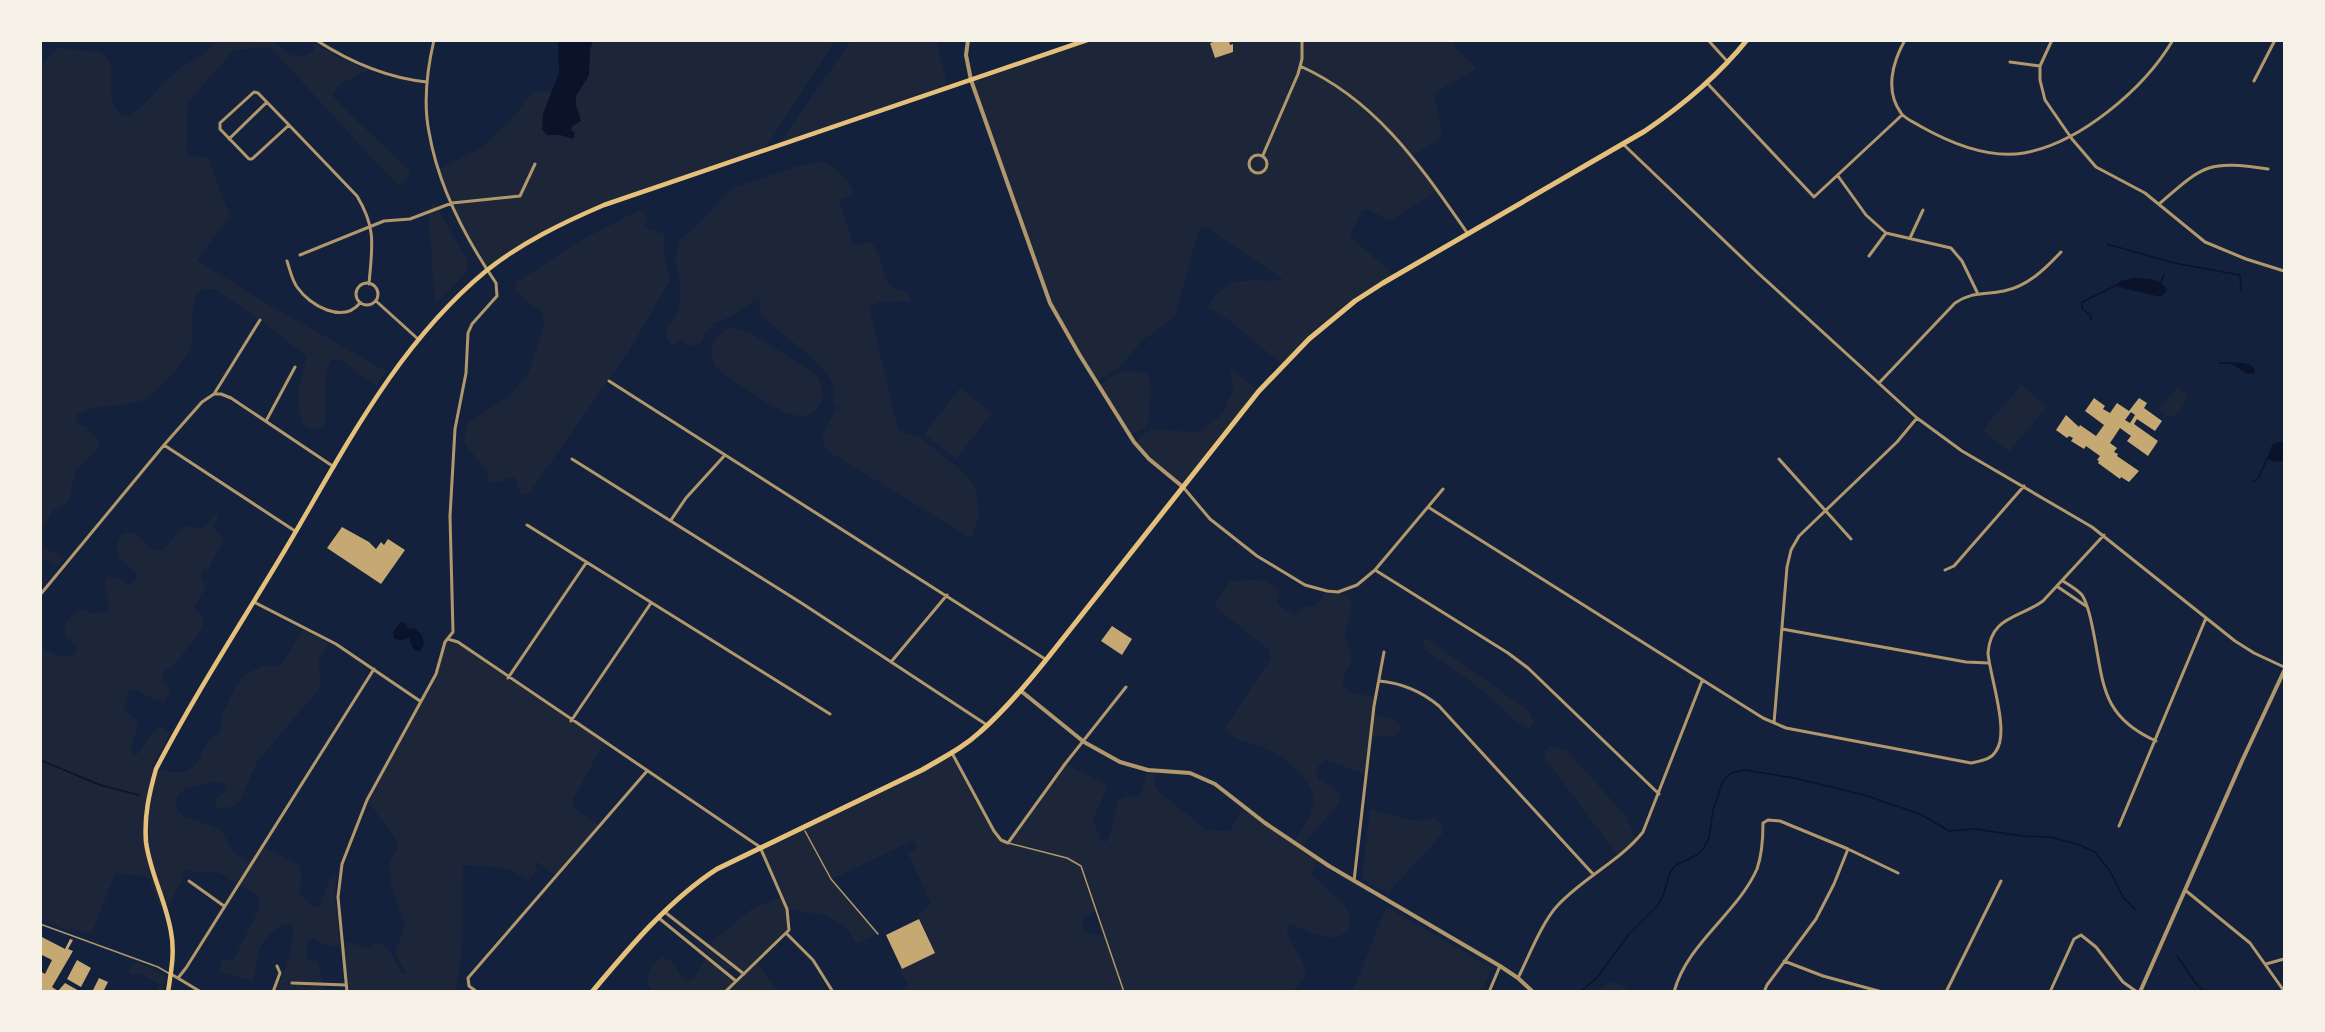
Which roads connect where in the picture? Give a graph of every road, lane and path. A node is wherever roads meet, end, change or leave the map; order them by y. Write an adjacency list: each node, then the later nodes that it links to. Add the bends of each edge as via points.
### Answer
1 (316, 40): 18 (street, via 348,60 409,81)
2 (434, 40): 18 (street)
3 (968, 40): 16 (street, via 966,55)
4 (1087, 40): 16 (main road)
5 (1302, 40): 14 (street)
6 (1708, 40): 13 (street)
7 (1747, 40): 13 (main road)
8 (1905, 40): 21 (street, via 1894,63 1891,91)
9 (2052, 40): 15 (street)
10 (2173, 40): 23 (street, via 2118,105)
11 (2275, 40): 17 (street)
12 (2010, 62): 15 (street)
13 (1728, 63): 19 (main road)
14 (1300, 66): 26 (street); 35 (street, via 1327,78 1393,132)
15 (2040, 66): 23 (street, via 2045,100)
16 (971, 80): 41 (main road, via 604,205 542,234); 61 (street, via 1050,303 1134,441)
17 (2254, 81)
18 (427, 82): 30 (street, via 428,131)
19 (1707, 83): 25 (main road, via 1672,113); 29 (street, via 1814,197)
20 (267, 102): 22 (street); 24 (street); 24 (street, via 254,92 220,123 220,129)
21 (1902, 115): 23 (street, via 1954,143 2002,154 2052,146); 29 (street)
22 (289, 125): 24 (street, via 252,159); 33 (street, via 357,196)
23 (2069, 135): 31 (street, via 2096,167)
24 (230, 138)
25 (1623, 144): 35 (main road); 51 (street)
26 (1263, 155): 26 (street, via 1256,154 1249,160 1253,172 1267,168)
27 (536, 164): 30 (street, via 520,196)
28 (2268, 169): 31 (street, via 2207,167)
29 (1838, 176): 34 (street, via 1866,215)
30 (452, 203): 33 (street, via 410,219); 41 (street)
31 (2159, 204): 42 (street, via 2205,242)
32 (1923, 210): 36 (street)
33 (371, 226): 38 (street); 43 (street)
34 (1886, 233): 36 (street); 39 (street)
35 (1468, 234): 61 (main road, via 1355,301 1308,339 1259,391)
36 (1910, 238): 44 (street, via 1951,248)
37 (2061, 252): 44 (street, via 2026,283 2006,291)
38 (300, 255)
39 (1869, 256)
40 (287, 261): 46 (street, via 299,290 332,312 355,310)
41 (487, 270): 48 (main road); 82 (street, via 496,283 496,296 468,333 467,365 452,449 453,630)
42 (2284, 271)
43 (369, 284): 45 (street, via 378,292); 46 (street, via 361,285 357,291)
44 (1977, 292): 51 (street, via 1955,303)
45 (376, 301): 46 (street); 48 (street)
46 (360, 303)
47 (260, 320): 52 (street)
48 (418, 339): 59 (main road, via 380,390)
49 (295, 367): 54 (street)
50 (609, 381): 56 (street)
51 (1879, 383): 53 (street)
52 (214, 394): 54 (street, via 231,398); 55 (street)
53 (1917, 418): 60 (street, via 1962,451); 64 (street)
54 (266, 421): 59 (street)
55 (164, 445): 67 (street); 75 (street)
56 (725, 454): 65 (street); 76 (street)
57 (572, 459): 65 (street)
58 (1779, 459): 64 (street)
59 (334, 467): 67 (main road)
60 (2024, 486): 68 (street); 72 (street, via 1954,566)
61 (1183, 487): 71 (street, via 1228,534 1305,585 1338,592 1357,585); 84 (main road)
62 (1443, 489): 63 (street)
63 (1428, 507): 71 (street); 91 (street)
64 (1826, 510): 69 (street); 81 (street, via 1799,536 1791,550)
65 (671, 520): 85 (street)
66 (527, 525): 70 (street)
67 (296, 531): 77 (main road)
68 (2104, 535): 73 (street); 80 (street)
69 (1851, 539)
70 (586, 563): 78 (street); 89 (street)
71 (1375, 570): 103 (street, via 1528,668)
72 (1945, 570)
73 (2063, 581): 74 (street); 79 (street, via 2081,594)
74 (2057, 587): 79 (street); 86 (street, via 2032,609 1996,628 1989,643)
75 (40, 595)
76 (946, 595): 84 (street); 85 (street)
77 (254, 602): 87 (street, via 336,644); 126 (main road, via 163,756 149,794 147,845 171,930)
78 (651, 603): 95 (street); 96 (street)
79 (2086, 606): 100 (street, via 2108,700 2126,723)
80 (2206, 618): 88 (street, via 2245,648); 100 (street)
81 (1782, 629): 86 (street); 97 (street)
82 (448, 639): 89 (street); 94 (street, via 436,674)
83 (1384, 652): 90 (street)
84 (1046, 660): 93 (main road)
85 (891, 662): 98 (street)
86 (1989, 663): 97 (street, via 2000,745 1991,757 1976,762)
87 (374, 669): 94 (street); 115 (street)
88 (2284, 669): 114 (street)
89 (508, 678): 96 (street)
90 (1379, 681): 110 (street, via 1412,688 1439,706); 113 (street)
91 (1702, 681): 97 (street); 103 (street)
92 (1126, 687): 99 (street)
93 (1021, 691): 98 (main road); 99 (street)
94 (420, 701): 132 (street, via 367,800 342,864 338,897)
95 (830, 714)
96 (571, 721): 102 (street)
97 (1774, 723)
98 (988, 725): 101 (main road)
99 (1083, 741): 106 (street); 113 (street, via 1131,766 1190,773 1206,779)
100 (2156, 741): 104 (street)
101 (952, 753): 105 (main road); 106 (street, via 994,831)
102 (647, 771): 107 (street); 138 (street, via 468,978 467,984)
103 (1659, 794): 110 (street, via 1636,841)
104 (2119, 826)
105 (803, 827): 107 (main road); 120 (lane, via 831,879)
106 (1008, 843): 142 (lane, via 1067,858 1081,866)
107 (760, 847): 116 (main road, via 697,882); 119 (street, via 787,909)
108 (1848, 849): 109 (street); 122 (street, via 1825,905); 145 (street, via 1780,821 1763,823 1756,869 1682,970)
109 (1898, 873)
110 (1593, 874): 129 (street, via 1556,907)
111 (189, 881): 115 (street)
112 (2001, 881): 148 (street)
113 (1354, 882): 125 (street)
114 (2185, 890): 123 (street, via 2241,934); 150 (street)
115 (224, 906): 128 (street)
116 (666, 913): 117 (main road); 127 (street)
117 (660, 918): 130 (street); 139 (main road)
118 (40, 924): 126 (lane)
119 (787, 934): 127 (street); 141 (street, via 813,960)
120 (878, 934)
121 (2284, 959): 123 (street)
122 (1784, 961): 146 (street); 147 (street)
123 (2266, 964): 133 (street)
124 (277, 966): 136 (street, via 280,973)
125 (1500, 966): 129 (street); 143 (street)
126 (171, 974): 128 (street); 134 (main road)
127 (744, 974): 130 (street)
128 (178, 978): 135 (street)
129 (1518, 978): 144 (street)
130 (736, 981): 140 (street)
131 (292, 982): 132 (street)
132 (346, 985): 137 (street)
133 (2284, 991)
134 (168, 992)
135 (201, 992)
136 (273, 992)
137 (347, 992)
138 (477, 992)
139 (592, 992)
140 (725, 992)
141 (833, 992)
142 (1124, 992)
143 (1489, 992)
144 (1533, 992)
145 (1674, 992)
146 (1764, 992)
147 (1882, 992)
148 (1946, 992)
149 (2050, 992): 150 (street, via 2074,939 2081,936 2096,947 2123,982)
150 (2138, 992)

